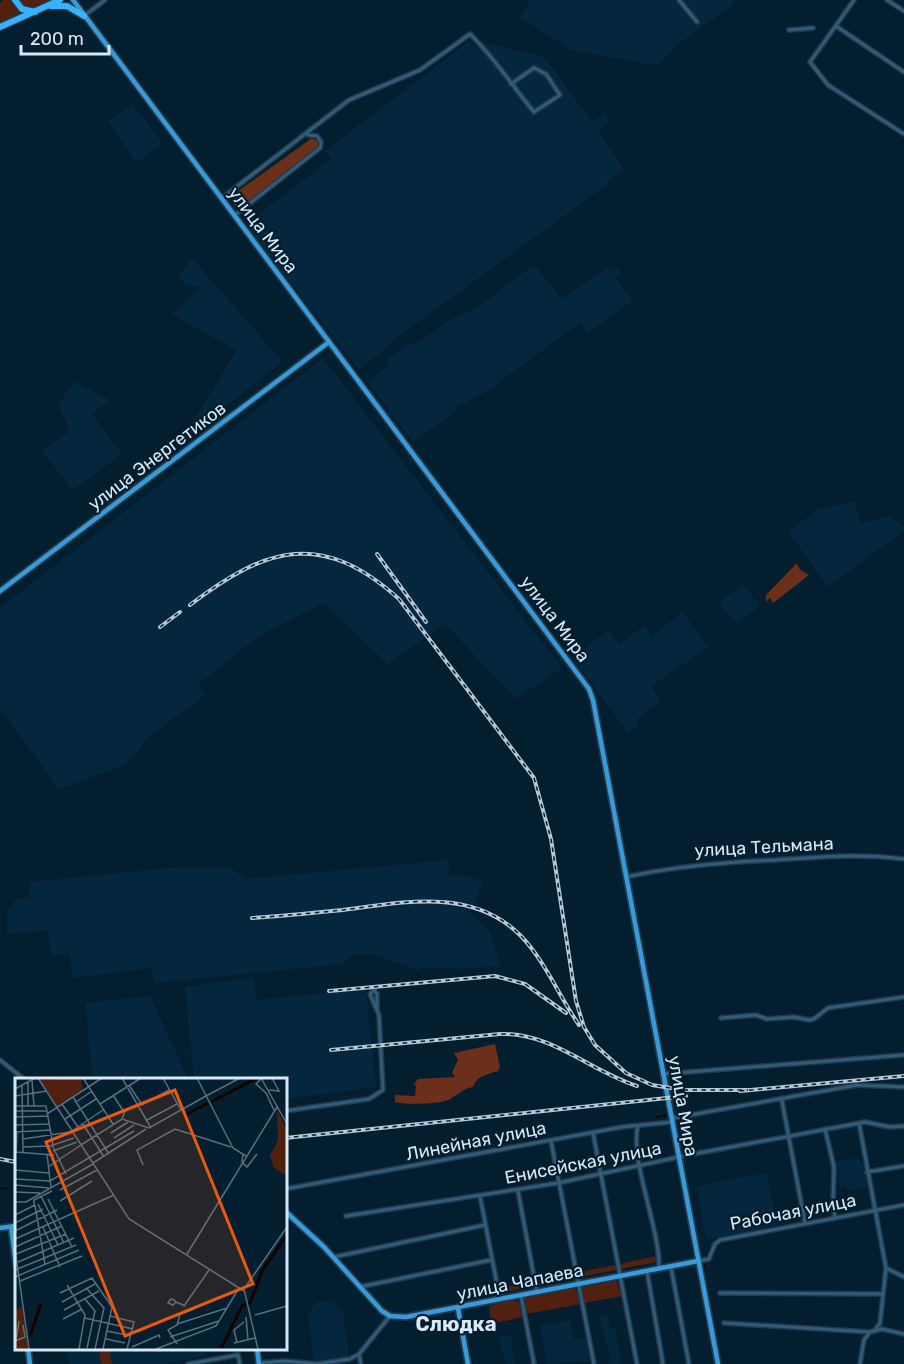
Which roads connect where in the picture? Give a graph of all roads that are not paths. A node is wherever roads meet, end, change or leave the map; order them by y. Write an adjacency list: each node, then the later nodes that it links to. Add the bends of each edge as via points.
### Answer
1 (15, 0): 10 (highway, via 22,9)
2 (60, 0): 8 (highway)
3 (74, 0): 11 (main road, улица Мира)
4 (105, 0): 11 (street)
5 (680, 0): 12 (street)
6 (854, 0): 13 (street)
7 (887, 0): 9 (street)
8 (45, 8): 10 (highway); 11 (highway, via 67,6)
9 (904, 11)
10 (35, 12): 14 (highway)
11 (84, 16): 21 (main road, улица Мира)
12 (697, 22)
13 (836, 26): 17 (street); 19 (street, via 810,62 828,85)
14 (0, 27)
15 (813, 28): 16 (street)
16 (789, 30)
17 (904, 72)
18 (510, 84): 18 (street, via 534,112 560,95 546,74 534,68); 20 (street, via 470,34 420,70 349,100)
19 (904, 135)
20 (306, 136): 21 (street); 22 (street, via 318,136 320,148)
21 (222, 198): 22 (main road, улица Мира)
22 (235, 215): 23 (main road, улица Мира)
23 (329, 342): 24 (main road, улица Энергетиков); 26 (main road, улица Мира, via 586,684 593,700)
24 (0, 591)
25 (904, 859): 26 (street, улица Тельмана, via 859,855 722,862)
26 (625, 877): 32 (main road, улица Мира)
27 (904, 997): 29 (street, via 828,1008 808,1020 756,1015)
28 (377, 1009): 28 (street, via 377,994 374,990 370,994); 36 (street, via 383,1090 369,1098)
29 (721, 1018)
30 (904, 1055): 32 (street)
31 (0, 1060): 33 (street)
32 (663, 1074): 37 (main road, улица Мира)
33 (23, 1078)
34 (904, 1087): 35 (street, Линейная улица, via 857,1085)
35 (782, 1101): 37 (street, Линейная улица); 43 (street)
36 (286, 1111)
37 (672, 1120): 39 (street, Линейная улица); 45 (main road, улица Мира)
38 (859, 1123): 40 (street, Енисейская улица); 41 (street, Енисейская улица); 48 (street)
39 (639, 1126): 42 (street, Линейная улица); 47 (street, via 636,1133)
40 (904, 1126)
41 (825, 1129): 43 (street, Енисейская улица); 58 (street, via 834,1167)
42 (593, 1133): 44 (street, Линейная улица); 49 (street)
43 (790, 1136): 45 (street, Енисейская улица); 59 (street)
44 (551, 1141): 50 (street); 51 (street, Линейная улица)
45 (679, 1158): 47 (street, Енисейская улица); 66 (main road, улица Мира)
46 (904, 1166): 48 (street)
47 (641, 1167): 49 (street, Енисейская улица); 69 (street)
48 (867, 1172): 55 (street)
49 (601, 1175): 50 (street, Енисейская улица); 72 (street)
50 (558, 1183): 52 (street, Енисейская улица); 75 (street)
51 (286, 1189)
52 (518, 1190): 53 (street, Енисейская улица); 77 (street)
53 (480, 1196): 57 (street, Енисейская улица); 60 (street)
54 (904, 1205): 55 (street, Рабочая улица)
55 (875, 1211): 58 (street, Рабочая улица); 68 (street)
56 (286, 1212): 64 (main road)
57 (346, 1216)
58 (835, 1217): 59 (street, Рабочая улица)
59 (805, 1223): 66 (street, Рабочая улица, via 720,1240 710,1260)
60 (485, 1225): 64 (street); 65 (street)
61 (14, 1226): 62 (main road); 63 (main road)
62 (0, 1228)
63 (15, 1246)
64 (334, 1257): 76 (main road)
65 (491, 1260): 76 (street, улица Чапаева); 81 (street)
66 (698, 1261): 67 (main road, улица Чапаева); 102 (main road, улица Мира)
67 (671, 1267): 69 (main road, улица Чапаева); 101 (street)
68 (886, 1268): 71 (street); 74 (street)
69 (659, 1269): 70 (main road, улица Чапаева)
70 (647, 1272): 72 (main road, улица Чапаева); 100 (street)
71 (895, 1273): 73 (street); 74 (street)
72 (620, 1277): 75 (main road, улица Чапаева); 99 (street)
73 (904, 1277)
74 (886, 1279): 79 (street)
75 (579, 1284): 77 (main road, улица Чапаева); 98 (street)
76 (359, 1287): 83 (main road)
77 (537, 1293): 80 (main road, улица Чапаева)
78 (720, 1293): 79 (street)
79 (883, 1294): 85 (street, via 880,1323)
80 (520, 1296): 81 (main road, улица Чапаева); 97 (street)
81 (500, 1300): 82 (main road, улица Чапаева)
82 (458, 1308): 83 (main road, улица Чапаева); 96 (main road)
83 (390, 1316): 90 (street)
84 (724, 1323): 86 (street)
85 (875, 1330): 86 (street); 87 (street)
86 (870, 1332): 103 (street, via 864,1340)
87 (904, 1334)
88 (28, 1349): 91 (main road)
89 (257, 1349): 94 (main road)
90 (360, 1354): 94 (street, via 317,1364 285,1360); 95 (street)
91 (30, 1364)
92 (188, 1364): 93 (street, via 238,1355)
93 (240, 1364)
94 (259, 1364)
95 (361, 1364)
96 (468, 1364)
97 (534, 1364)
98 (594, 1364)
99 (637, 1364)
100 (663, 1364)
101 (689, 1364)
102 (718, 1364)
103 (860, 1364)

